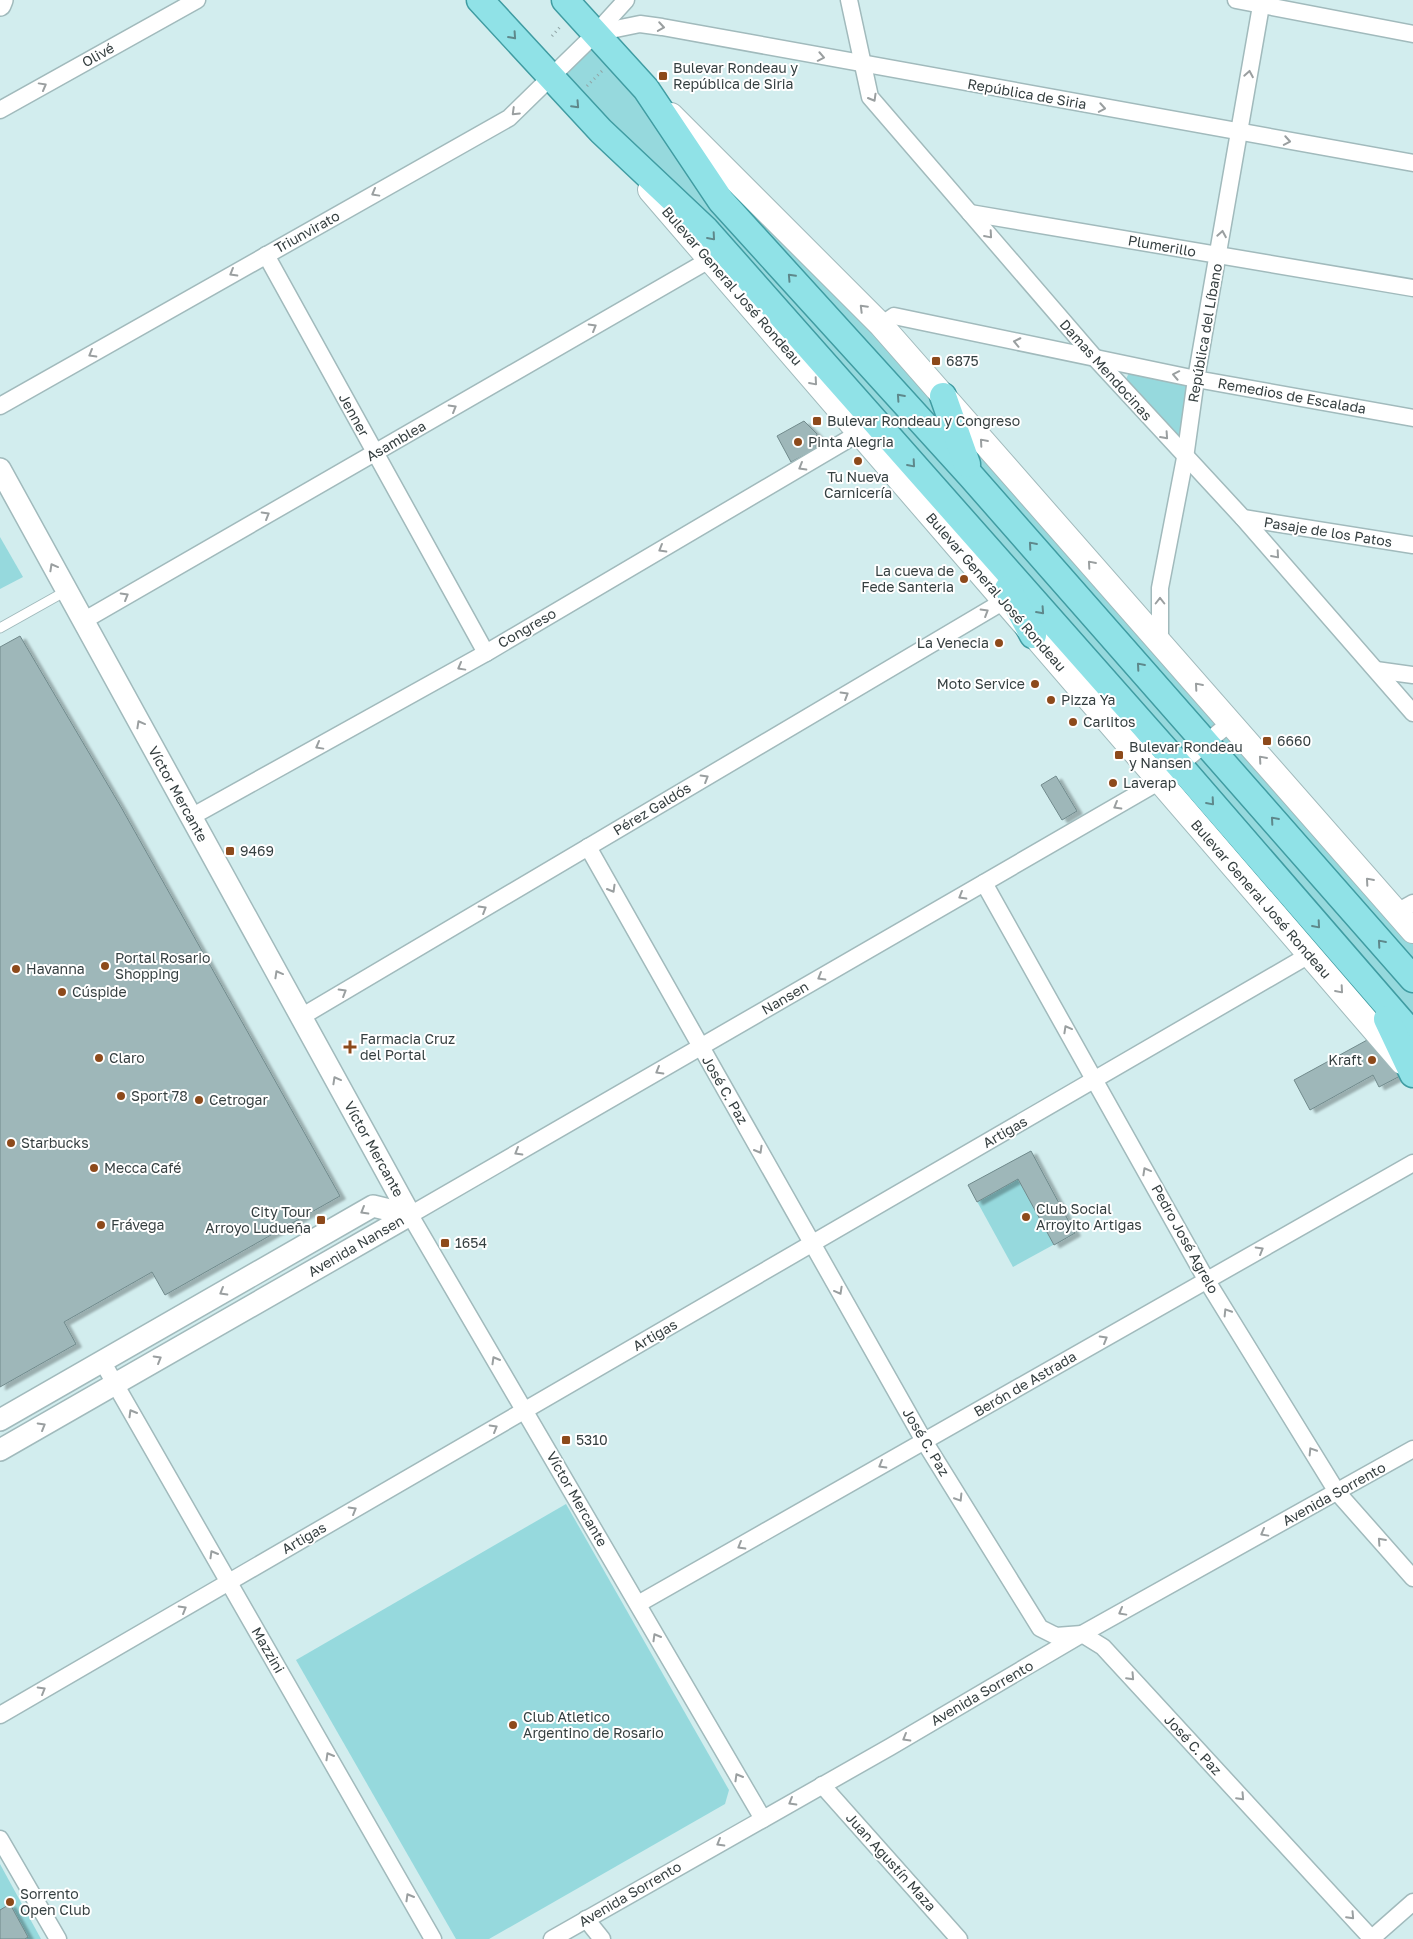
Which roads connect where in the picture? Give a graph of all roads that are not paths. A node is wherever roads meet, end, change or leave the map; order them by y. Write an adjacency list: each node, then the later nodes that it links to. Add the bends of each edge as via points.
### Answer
1 (2, 0): 8 (street)
2 (197, 0): 16 (street, Olivé, one-way to 2)
3 (480, 0): 14 (main road, Bulevar General José Rondeau, one-way to 14)
4 (627, 0): 10 (street, via 632,18); 11 (street, Triunvirato)
5 (849, 0): 13 (street, Damas Mendocinas)
6 (1236, 0): 7 (street)
7 (1261, 2): 12 (street); 18 (street, República del Líbano, one-way to 7)
8 (0, 5)
9 (565, 11): 11 (main road)
10 (640, 24): 11 (street, República de Siria); 13 (street, República de Siria, one-way to 13)
11 (596, 33): 14 (street, Triunvirato); 15 (main road)
12 (1413, 34)
13 (863, 65): 18 (street, República de Siria, one-way to 18); 20 (street, Damas Mendocinas, one-way to 20, via 870,97)
14 (550, 78): 17 (main road, Bulevar General José Rondeau, one-way to 17); 21 (street, Triunvirato, one-way to 21, via 509,118)
15 (646, 89): 25 (main road, one-way to 15); 35 (main road, one-way to 15, via 721,201)
16 (0, 110)
17 (601, 131): 23 (main road, Bulevar General José Rondeau); 38 (main road, Bulevar General José Rondeau, one-way to 38, via 706,230)
18 (1239, 133): 19 (street, República de Siria, one-way to 19); 22 (street, República del Líbano, one-way to 18)
19 (1413, 163)
20 (970, 213): 22 (street, Plumerillo); 26 (street, Damas Mendocinas, one-way to 26)
21 (266, 255): 29 (street, Triunvirato, one-way to 29); 32 (street, Jenner)
22 (1218, 255): 24 (street, Plumerillo); 27 (street, República del Líbano)
23 (709, 260): 31 (main road, Bulevar General José Rondeau, one-way to 31); 32 (street, Asamblea, one-way to 23)
24 (1413, 288)
25 (881, 326): 26 (street, Remedios de Escalada, one-way to 25, via 894,316); 28 (main road)
26 (1094, 358): 27 (street, Remedios de Escalada, one-way to 26); 33 (street, Damas Mendocinas, one-way to 33)
27 (1196, 379): 30 (street, Remedios de Escalada); 33 (street, República del Líbano)
28 (942, 396): 35 (main road); 45 (main road, one-way to 28)
29 (0, 406)
30 (1413, 418)
31 (859, 434): 40 (main road, Bulevar General José Rondeau); 44 (street, Congreso, one-way to 44)
32 (375, 453): 41 (street, Asamblea, one-way to 32); 44 (street, Jenner)
33 (1185, 458): 36 (street, Damas Mendocinas); 45 (street, República del Líbano, one-way to 33, via 1160,642 1160,588)
34 (0, 470): 39 (street, Víctor Mercante, one-way to 34)
35 (971, 476): 50 (main road, one-way to 35)
36 (1244, 518): 37 (street, Pasaje de los Patos); 46 (street, Damas Mendocinas, one-way to 46)
37 (1413, 545)
38 (986, 548): 43 (main road); 51 (main road, Bulevar General José Rondeau, one-way to 51)
39 (67, 590): 41 (street, Víctor Mercante); 42 (lane)
40 (1004, 601): 43 (main road, Bulevar General José Rondeau); 54 (street, Pérez Galdós, one-way to 40)
41 (83, 621): 53 (street, Víctor Mercante, one-way to 41)
42 (0, 628)
43 (1033, 635): 52 (main road, Bulevar General José Rondeau)
44 (486, 653): 53 (street, Congreso, one-way to 53)
45 (1176, 661): 49 (main road, one-way to 45)
46 (1376, 670): 47 (street); 48 (street, Damas Mendocinas)
47 (1413, 675)
48 (1413, 713)
49 (1230, 723): 50 (street); 56 (main road, one-way to 49)
50 (1207, 742): 51 (street); 59 (main road, one-way to 50)
51 (1179, 765): 52 (street); 60 (main road, Bulevar General José Rondeau, one-way to 60)
52 (1160, 781): 55 (street, Nansen, one-way to 55); 58 (main road, Bulevar General José Rondeau)
53 (191, 817): 61 (street, Víctor Mercante, one-way to 53)
54 (588, 847): 61 (street, Pérez Galdós, one-way to 54); 63 (street, José C. Paz, one-way to 63)
55 (984, 883): 63 (street, Nansen, one-way to 63); 65 (street, Pedro José Agrelo, one-way to 55)
56 (1405, 908): 57 (main road)
57 (1413, 931)
58 (1309, 955): 64 (main road, Bulevar General José Rondeau, one-way to 64); 65 (street, Artigas)
59 (1413, 980)
60 (1374, 991): 62 (main road, Bulevar General José Rondeau); 64 (main road)
61 (301, 1017): 67 (street, Víctor Mercante, one-way to 61)
62 (1413, 1035)
63 (701, 1046): 67 (street, Nansen, one-way to 67); 68 (street, José C. Paz, one-way to 68)
64 (1413, 1074)
65 (1096, 1079): 68 (street, Artigas); 69 (street, Pedro José Agrelo, one-way to 65)
66 (1413, 1163): 69 (street, Berón de Astrada, one-way to 66)
67 (410, 1215): 70 (street, Avenida Nansen, one-way to 70, via 373,1206); 71 (street, Avenida Nansen, one-way to 67); 72 (street, Víctor Mercante, one-way to 67)
68 (812, 1244): 72 (street, Artigas); 74 (street, José C. Paz, one-way to 74)
69 (1207, 1280): 74 (street, Berón de Astrada, one-way to 69); 77 (street, Pedro José Agrelo, one-way to 69)
70 (102, 1361): 71 (street, Mazzini); 73 (street, Avenida Nansen)
71 (116, 1383): 76 (street, Avenida Nansen, one-way to 71); 79 (street, Mazzini, one-way to 71)
72 (525, 1410): 79 (street, Artigas, one-way to 72); 80 (street, Víctor Mercante)
73 (0, 1420)
74 (924, 1441): 80 (street, Berón de Astrada, one-way to 80); 81 (street, José C. Paz, one-way to 81, via 1040,1628 1056,1636)
75 (1413, 1449): 77 (street, Avenida Sorrento)
76 (0, 1450)
77 (1337, 1492): 78 (street, Pedro José Agrelo, one-way to 77); 81 (street, Avenida Sorrento, one-way to 81)
78 (1413, 1578)
79 (229, 1582): 82 (street, Artigas, one-way to 79); 89 (street, Mazzini, one-way to 79)
80 (638, 1604): 84 (street, Víctor Mercante, one-way to 80)
81 (1082, 1634): 83 (street, Avenida Sorrento, one-way to 83); 93 (street, José C. Paz, one-way to 93, via 1103,1647)
82 (0, 1715)
83 (822, 1785): 84 (street, Avenida Sorrento, one-way to 84); 92 (street, Juan Agustín Maza)
84 (762, 1819): 87 (street, Avenida Sorrento, one-way to 87)
85 (0, 1839): 88 (street)
86 (1413, 1902): 93 (street)
87 (586, 1919): 90 (street, Avenida Sorrento); 91 (street)
88 (58, 1939)
89 (434, 1939)
90 (552, 1939)
91 (602, 1939)
92 (959, 1939)
93 (1372, 1939)

